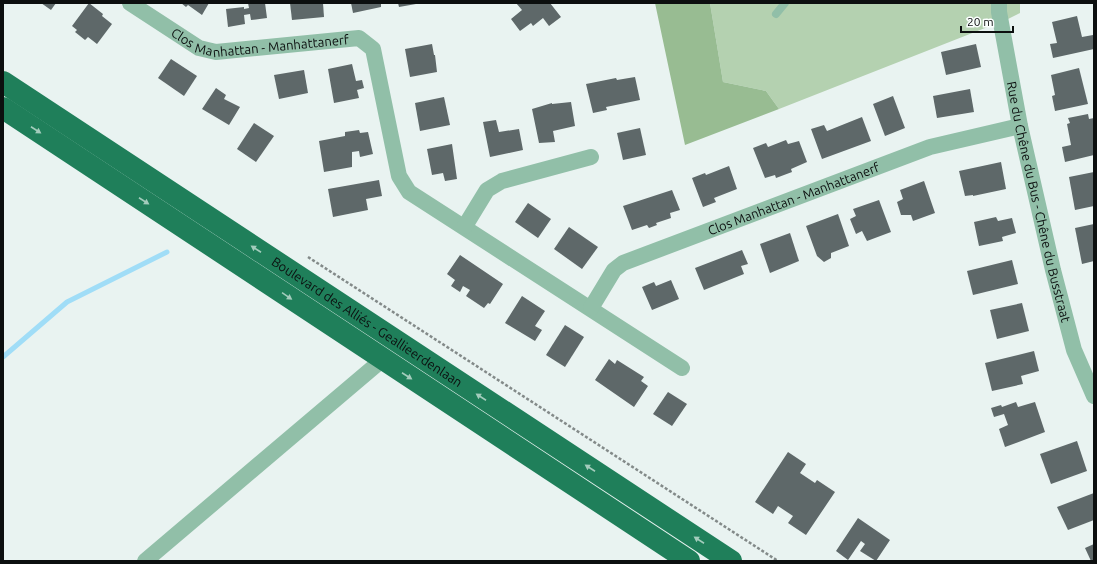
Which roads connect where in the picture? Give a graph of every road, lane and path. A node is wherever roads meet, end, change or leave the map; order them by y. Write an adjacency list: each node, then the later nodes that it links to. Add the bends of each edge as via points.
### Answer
1 (130, 3): 9 (street, Clos Manhattan - Manhattanerf, via 199,48 216,52 359,38 372,49 399,176 409,192)
2 (785, 3): 4 (lane)
3 (999, 3): 7 (street, Rue du Chêne du Bus - Chêne du Busstraat)
4 (776, 14)
5 (3, 82): 17 (highway, Boulevard des Alliés - Geallieerdenlaan, one-way to 5)
6 (3, 108): 12 (highway, Boulevard des Alliés - Geallieerdenlaan, one-way to 12)
7 (1020, 126): 11 (street, Clos Manhattan - Manhattanerf, via 930,147 623,263 614,270); 14 (street, Rue du Chêne du Bus - Chêne du Busstraat, via 1074,350)
8 (591, 157): 9 (street, via 502,181 487,190)
9 (465, 226): 11 (street, Clos Manhattan - Manhattanerf)
10 (302, 253): 18 (path)
11 (591, 308): 13 (street, Clos Manhattan - Manhattanerf)
12 (382, 360): 15 (street, Boulevard des Alliés - Geallieerdenlaan); 16 (highway, Boulevard des Alliés - Geallieerdenlaan, one-way to 16)
13 (682, 368)
14 (1094, 396)
15 (146, 561)
16 (689, 561)
17 (731, 561)
18 (778, 561)

